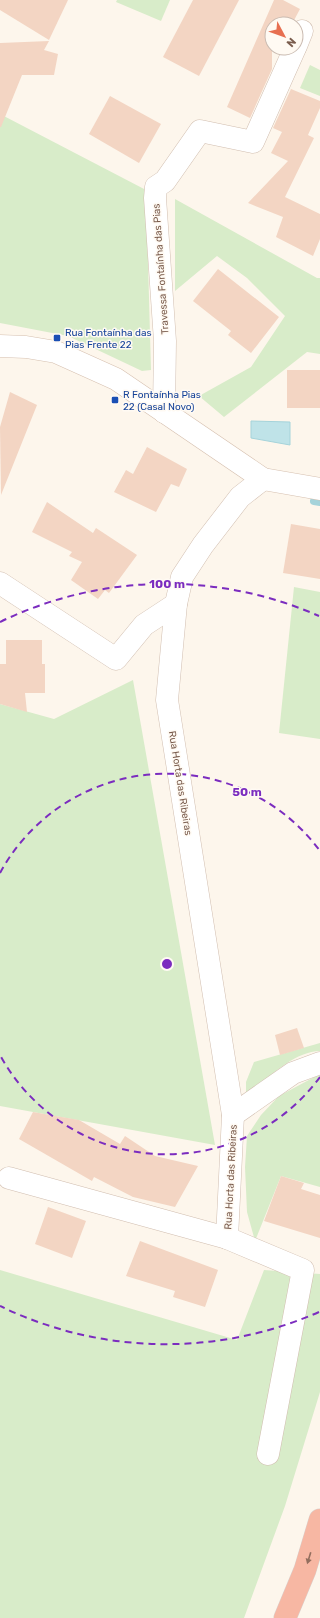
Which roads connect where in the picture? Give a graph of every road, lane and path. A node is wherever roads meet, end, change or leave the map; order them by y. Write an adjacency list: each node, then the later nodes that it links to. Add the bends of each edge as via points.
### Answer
1 (291, 56): 3 (street, Travessa Fontaínha das Pias, via 253,142 200,131 165,181 156,187 165,341)
2 (0, 346): 3 (street, via 56,352 116,379)
3 (164, 412): 4 (street)
4 (263, 479): 5 (street); 7 (street, Rua Horta das Ribeiras, via 240,497 203,545 182,577)
5 (320, 489)
6 (0, 583): 7 (street, via 116,658 144,625)
7 (176, 604): 9 (street, Rua Horta das Ribeiras, via 167,700)
8 (320, 1063): 9 (street, Rua Horta das Ribeiras, via 293,1073)
9 (233, 1115): 11 (street, Rua Horta das Ribeiras)
10 (9, 1178): 11 (street)
11 (227, 1238): 12 (street, via 303,1270)
12 (268, 1454)
13 (320, 1520): 14 (highway, one-way to 14, via 305,1570)
14 (285, 1618)

